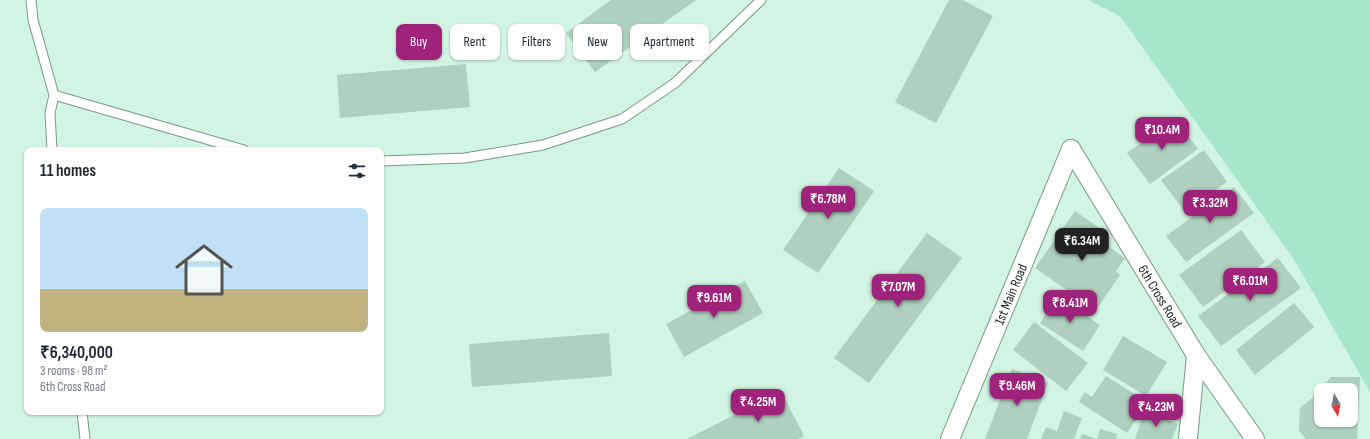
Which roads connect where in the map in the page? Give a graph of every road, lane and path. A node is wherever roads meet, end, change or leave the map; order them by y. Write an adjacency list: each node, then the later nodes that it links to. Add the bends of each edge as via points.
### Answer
1 (31, 0): 3 (lane, via 33,20)
2 (761, 0): 7 (lane, via 675,83 622,119 543,145 465,158)
3 (54, 95): 4 (lane, via 50,113); 5 (lane)
4 (52, 147)
5 (234, 147)
6 (1071, 149): 8 (street, 6th Cross Road); 11 (street, 1st Main Road)
7 (384, 161)
8 (1196, 355): 12 (street); 13 (street, 6th Cross Road)
9 (82, 415): 10 (lane)
10 (85, 439)
11 (950, 439)
12 (1188, 439)
13 (1254, 439)

